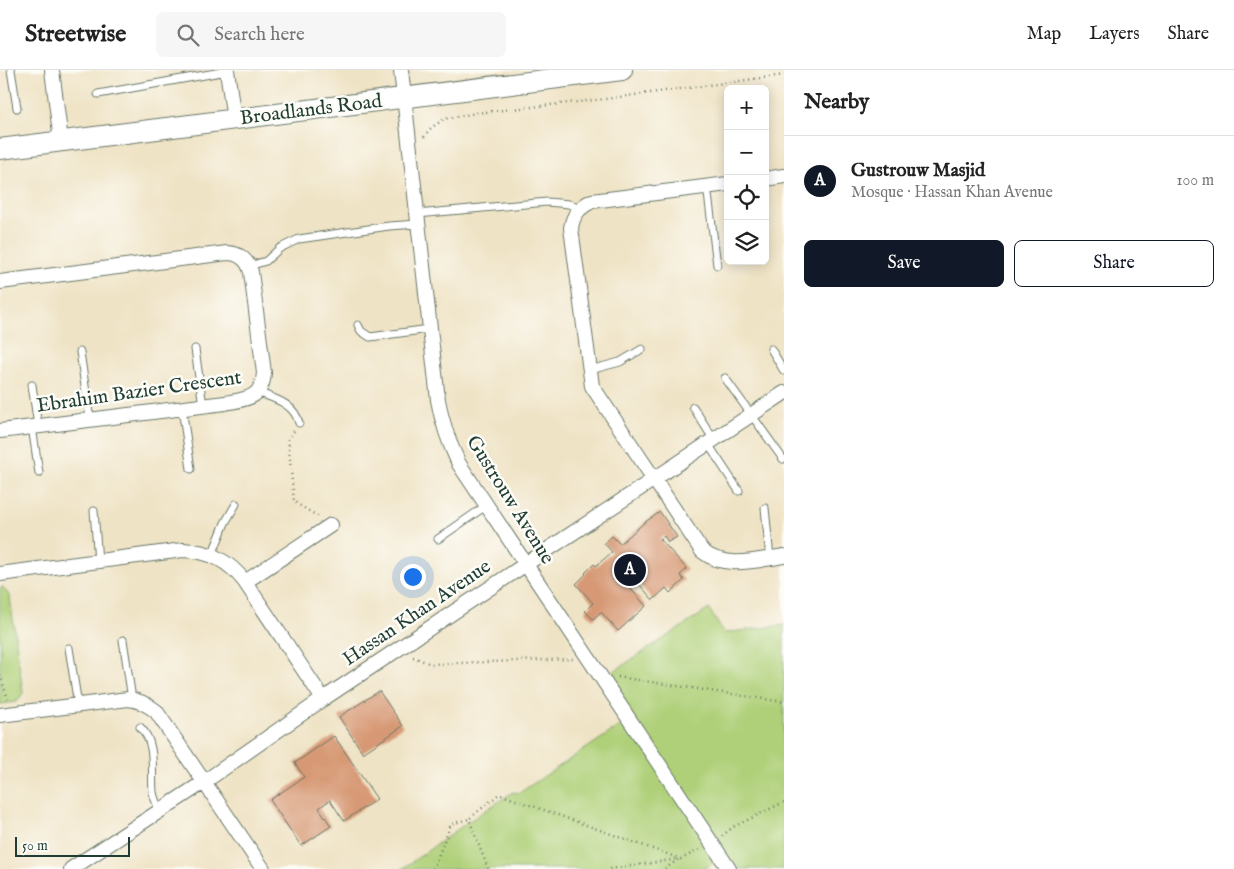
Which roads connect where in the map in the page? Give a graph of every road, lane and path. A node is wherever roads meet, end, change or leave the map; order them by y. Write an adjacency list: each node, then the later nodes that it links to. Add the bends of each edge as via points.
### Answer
1 (11, 70): 10 (lane)
2 (52, 70): 12 (street)
3 (401, 70): 9 (street, Gustrouw Avenue)
4 (622, 70): 6 (main road, Broadlands Road)
5 (227, 71): 8 (lane); 11 (street)
6 (576, 73): 9 (main road, Broadlands Road)
7 (784, 75): 14 (path, via 444,119 431,128)
8 (98, 94)
9 (404, 98): 11 (main road, Broadlands Road); 14 (street, Gustrouw Avenue)
10 (17, 108)
11 (234, 120): 12 (main road, Broadlands Road)
12 (61, 141): 13 (main road, Broadlands Road)
13 (0, 149)
14 (410, 153): 20 (street, Gustrouw Avenue)
15 (784, 176): 16 (street)
16 (769, 178)
17 (724, 184): 18 (street)
18 (707, 186): 19 (street, via 592,201); 21 (lane)
19 (579, 209): 20 (lane, via 569,204 548,202); 30 (street, via 571,228)
20 (417, 219): 22 (lane, via 300,240 280,248 266,261); 25 (street, Gustrouw Avenue)
21 (717, 265)
22 (249, 266): 23 (street, via 241,256 227,253); 34 (street, Ebrahim Bazier Crescent, via 264,373)
23 (0, 282)
24 (358, 325): 25 (lane, via 370,338)
25 (430, 329): 51 (street, Gustrouw Avenue, via 438,400 446,433 459,464)
26 (195, 349): 36 (lane)
27 (642, 349): 30 (lane, via 620,362)
28 (771, 349): 31 (lane)
29 (80, 352): 40 (lane)
30 (590, 370): 48 (street, via 592,386)
31 (784, 371)
32 (725, 378): 39 (lane)
33 (32, 385): 42 (lane)
34 (257, 392): 36 (street, Ebrahim Bazier Crescent, via 248,398); 41 (lane, via 292,408)
35 (784, 393): 39 (street, Hassan Khan Avenue)
36 (203, 406): 37 (street, Ebrahim Bazier Crescent)
37 (182, 408): 40 (street, Ebrahim Bazier Crescent); 46 (lane)
38 (694, 408): 44 (lane)
39 (752, 414): 44 (street, Hassan Khan Avenue); 45 (lane)
40 (90, 420): 42 (street, Ebrahim Bazier Crescent)
41 (299, 423): 54 (path, via 288,439 294,502)
42 (35, 427): 43 (street, Ebrahim Bazier Crescent); 47 (lane)
43 (0, 431)
44 (711, 442): 48 (street, Hassan Khan Avenue); 49 (lane)
45 (783, 459)
46 (191, 469)
47 (40, 473)
48 (655, 479): 57 (street, via 697,546 708,556 728,562); 59 (street, Hassan Khan Avenue)
49 (739, 491)
50 (236, 504): 56 (lane)
51 (487, 505): 55 (lane); 59 (street, Gustrouw Avenue)
52 (764, 508): 57 (lane)
53 (94, 511): 58 (lane)
54 (331, 524): 61 (street)
55 (438, 539)
56 (212, 555): 58 (street, via 183,550); 61 (street, via 231,567)
57 (777, 557)
58 (98, 561): 60 (street)
59 (526, 564): 66 (street, Hassan Khan Avenue); 74 (street, Gustrouw Avenue)
60 (0, 574)
61 (245, 582): 66 (street)
62 (123, 640): 65 (lane)
63 (69, 648): 67 (lane)
64 (0, 675): 68 (path)
65 (132, 699): 67 (street); 70 (street, via 156,711)
66 (323, 700): 70 (street, Hassan Khan Avenue)
67 (78, 705): 68 (street)
68 (6, 714)
69 (140, 727): 72 (lane, via 147,733 150,745 153,790)
70 (204, 782): 72 (street, Hassan Khan Avenue); 77 (street)
71 (784, 802): 74 (path, via 733,827)
72 (160, 811): 76 (street, Hassan Khan Avenue)
73 (469, 819): 75 (path, via 499,794); 78 (path, via 451,824); 79 (path)
74 (712, 844): 75 (path); 82 (street, Gustrouw Avenue)
75 (681, 859): 80 (path); 81 (path)
76 (73, 869)
77 (263, 869)
78 (433, 869)
79 (488, 869)
80 (610, 869)
81 (664, 869)
82 (729, 869)

